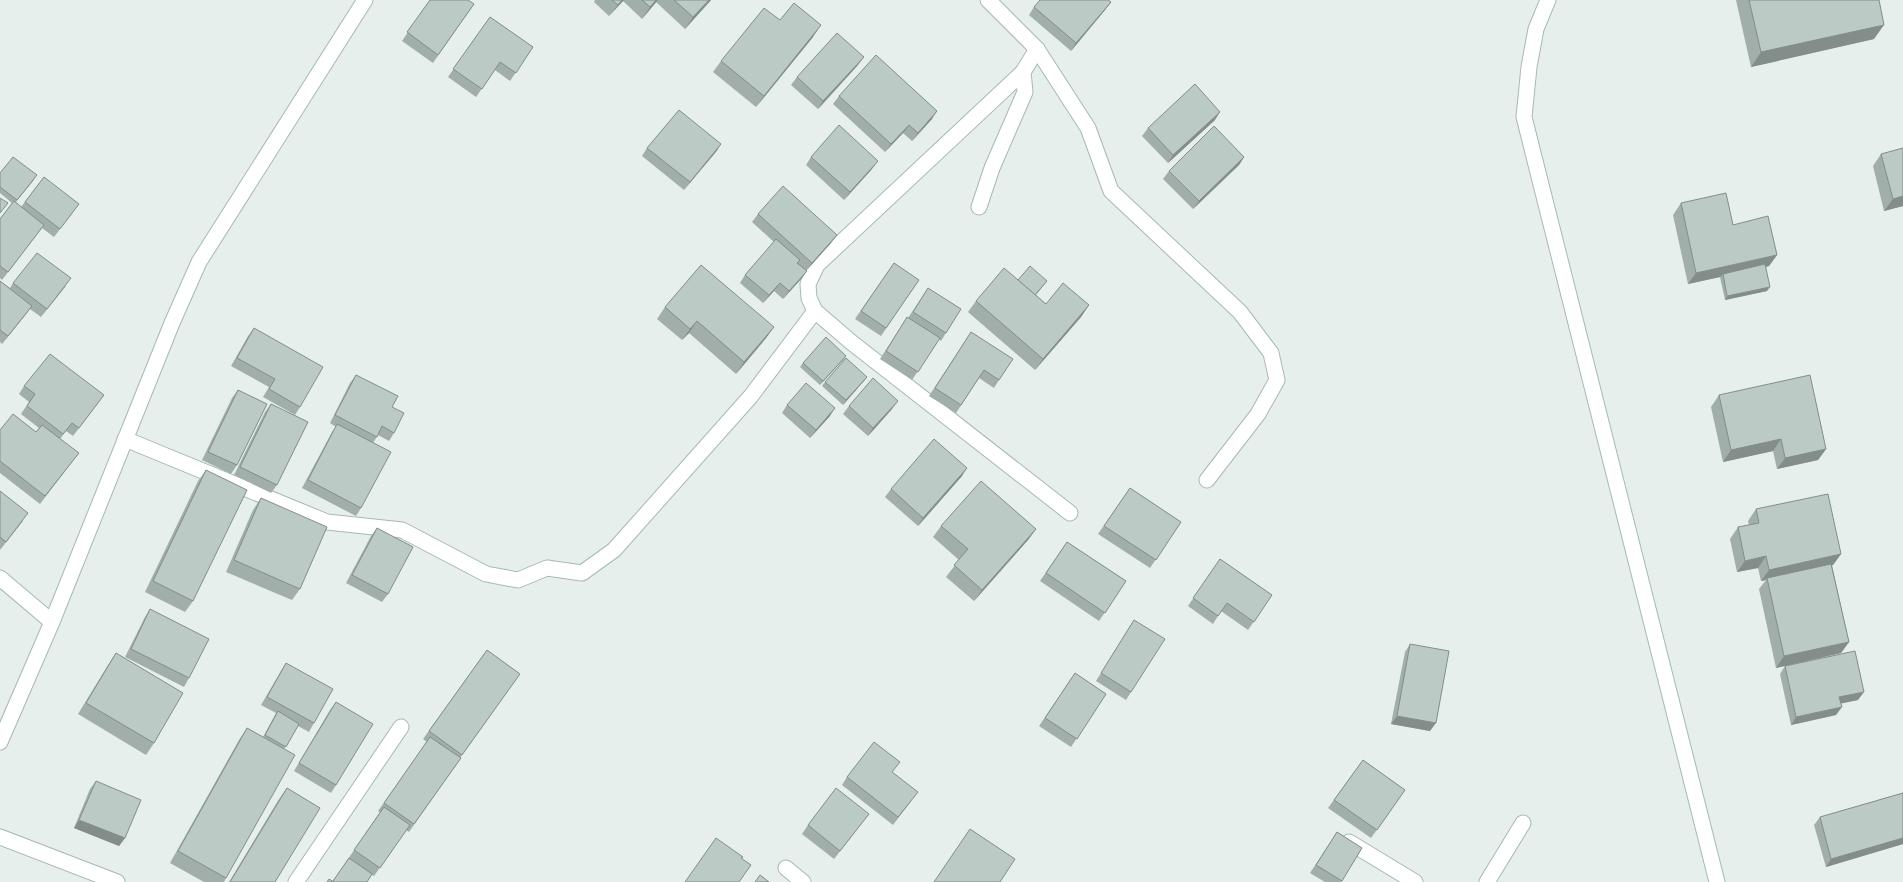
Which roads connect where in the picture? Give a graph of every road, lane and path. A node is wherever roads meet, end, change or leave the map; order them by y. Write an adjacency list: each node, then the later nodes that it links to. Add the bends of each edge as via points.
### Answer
1 (364, 0): 8 (street, via 199,262)
2 (988, 0): 4 (street)
3 (1548, 0): 24 (street, via 1536,29 1524,117)
4 (1037, 49): 5 (street); 9 (street, via 1088,128 1111,191 1240,312 1271,353 1277,380 1258,414)
5 (1023, 72): 6 (street, via 1025,92); 7 (street, via 818,265 808,284 809,298)
6 (978, 207)
7 (815, 311): 8 (street, via 752,396 614,550 582,573 547,568 518,580 486,574 402,530 327,522); 10 (street)
8 (125, 438): 12 (street)
9 (1207, 480)
10 (1070, 513)
11 (0, 578): 12 (street)
12 (52, 622): 14 (street)
13 (402, 727): 20 (street)
14 (0, 742)
15 (1523, 823): 23 (street)
16 (0, 837): 19 (street)
17 (1349, 842): 22 (street)
18 (786, 868): 21 (street)
19 (117, 882)
20 (296, 882)
21 (803, 882)
22 (1415, 882)
23 (1487, 882)
24 (1717, 882)

